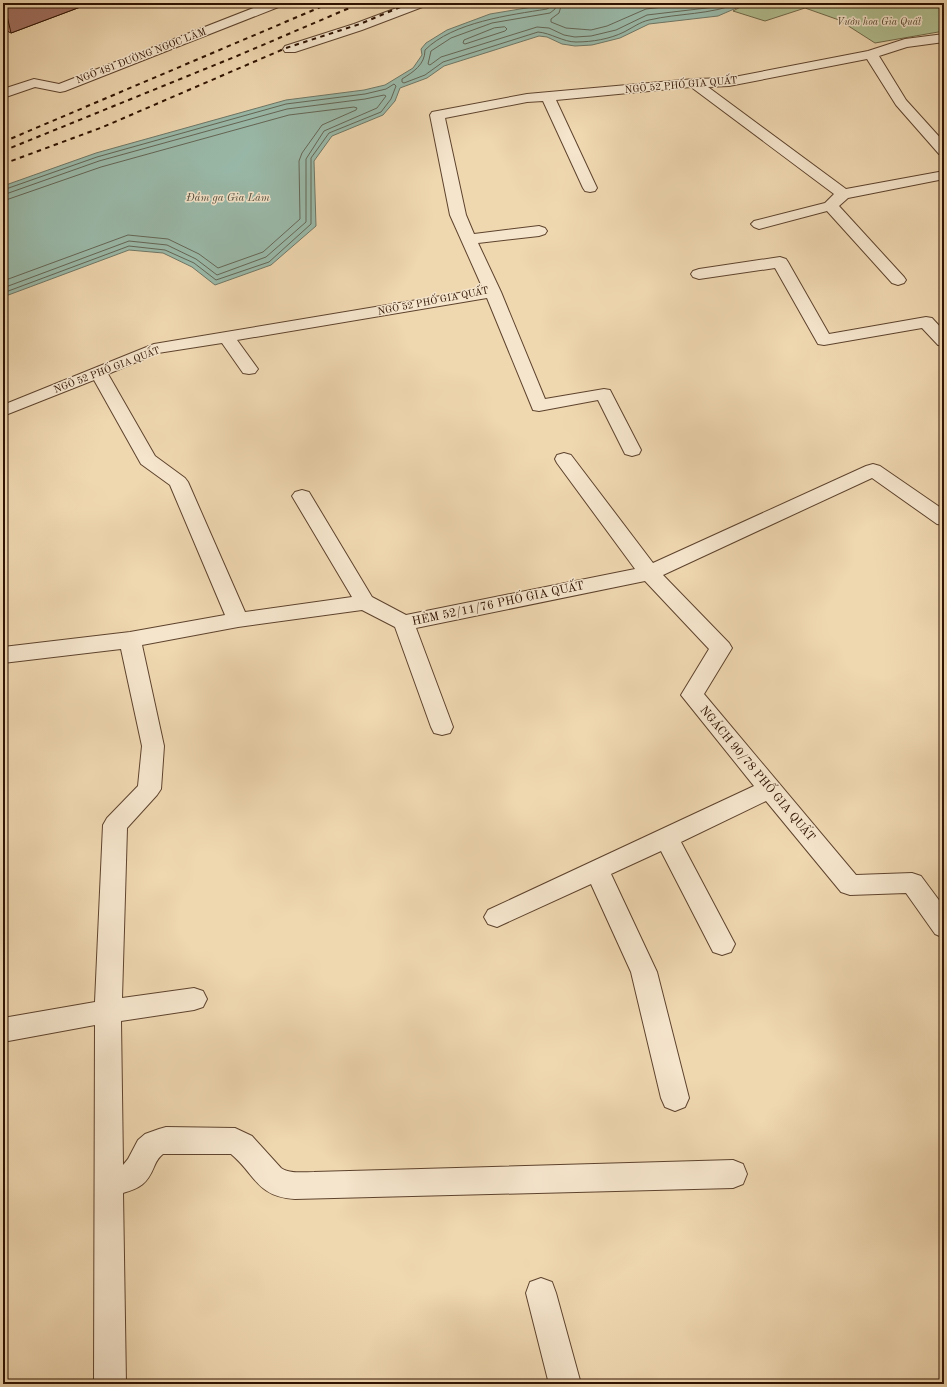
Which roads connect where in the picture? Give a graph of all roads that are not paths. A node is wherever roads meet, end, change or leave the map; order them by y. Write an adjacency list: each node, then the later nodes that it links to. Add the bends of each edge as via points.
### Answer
1 (277, 3): 7 (street, NGÕ 481 ĐƯỜNG NGỌC LÂM, via 60,88 34,83)
2 (421, 3): 4 (street, via 365,25)
3 (944, 38): 5 (street, NGÕ 52 PHỐ GIA QUẤT, via 905,43)
4 (290, 49)
5 (871, 54): 6 (street, NGÕ 52 PHỐ GIA QUẤT, via 729,82); 9 (street, via 901,102)
6 (694, 83): 8 (street, NGÕ 52 PHỐ GIA QUẤT); 12 (street)
7 (3, 94)
8 (548, 97): 11 (street); 16 (street, NGÕ 52 PHỐ GIA QUẤT, via 527,98 437,114 458,215)
9 (941, 144)
10 (944, 175): 12 (street)
11 (590, 188)
12 (843, 194): 13 (street)
13 (830, 206): 14 (street); 18 (street)
14 (759, 224)
15 (539, 231): 16 (street)
16 (469, 239): 19 (street, NGÕ 52 PHỐ GIA QUẤT)
17 (699, 274): 21 (street, via 780,262 824,340 926,322)
18 (898, 280)
19 (493, 292): 20 (street, NGÕ 52 PHỐ GIA QUẤT); 25 (street, via 539,406 604,394)
20 (226, 337): 22 (street); 23 (street, NGÕ 52 PHỐ GIA QUẤT, via 154,349)
21 (944, 341)
22 (249, 368)
23 (98, 372): 24 (street, NGÕ 52 PHỐ GIA QUẤT); 31 (street, via 148,460 178,482)
24 (3, 411)
25 (632, 450)
26 (564, 459): 29 (street)
27 (302, 496): 30 (street)
28 (944, 519): 29 (street, HẺM 52/11/76 PHỐ GIA QUẤT, via 872,470)
29 (649, 573): 32 (street, HẺM 52/11/76 PHỐ GIA QUẤT); 36 (street, NGÁCH 90/78 PHỐ GIA QUẤT, via 721,648 692,695)
30 (365, 602): 31 (street); 32 (street, HẺM 52/11/76 PHỐ GIA QUẤT)
31 (238, 620): 33 (street)
32 (404, 624): 35 (street)
33 (130, 640): 34 (street); 43 (street, via 153,746 149,789 115,825)
34 (3, 655)
35 (442, 727)
36 (770, 789): 37 (street); 40 (street, NGÁCH 90/78 PHỐ GIA QUẤT, via 850,885 912,883)
37 (666, 837): 38 (street); 41 (street)
38 (597, 870): 39 (street); 45 (street, via 644,972)
39 (497, 917)
40 (944, 927)
41 (722, 944)
42 (194, 999): 43 (street)
43 (108, 1011): 44 (street); 47 (street)
44 (3, 1030)
45 (675, 1098)
46 (733, 1174): 47 (street, via 295,1185 278,1182 267,1174 244,1146 234,1141 166,1140 148,1149 137,1172 132,1176)
47 (109, 1181): 49 (street)
48 (541, 1293): 50 (street)
49 (110, 1384)
50 (565, 1384)

